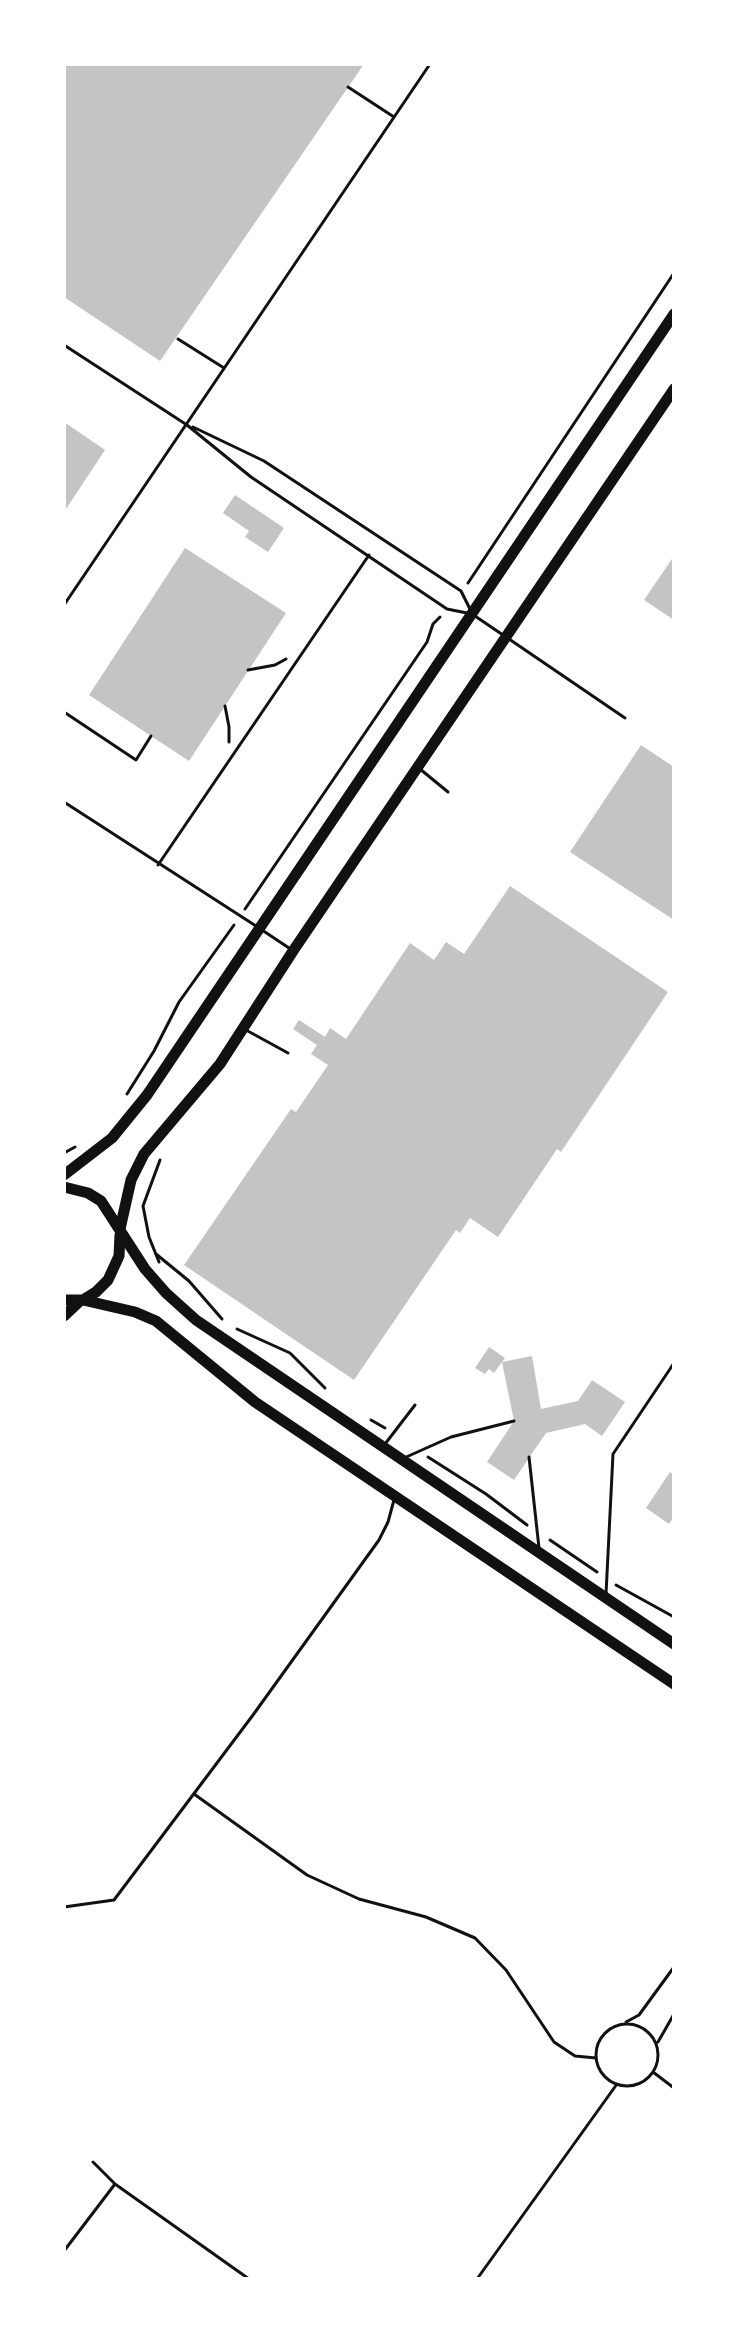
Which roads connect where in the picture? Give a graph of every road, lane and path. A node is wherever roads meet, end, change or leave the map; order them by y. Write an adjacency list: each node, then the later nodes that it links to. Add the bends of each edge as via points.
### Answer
1 (430, 64): 3 (lane)
2 (348, 87): 3 (lane)
3 (394, 117): 8 (lane)
4 (674, 273): 12 (path)
5 (674, 314): 14 (main road)
6 (178, 339): 8 (lane)
7 (64, 345): 10 (lane)
8 (224, 368): 10 (lane)
9 (674, 389): 15 (main road)
10 (187, 425): 11 (lane, via 251,477); 12 (lane, via 264,461); 13 (lane)
11 (369, 555): 14 (lane, via 447,609); 17 (lane)
12 (461, 591): 14 (lane)
13 (64, 605)
14 (472, 614): 15 (lane); 29 (main road)
15 (505, 636): 21 (lane); 24 (main road)
16 (427, 642): 28 (path)
17 (303, 650): 18 (path, via 275,665); 23 (lane)
18 (248, 670)
19 (225, 706): 23 (path)
20 (64, 712): 22 (lane, via 136,760)
21 (625, 718)
22 (151, 736)
23 (228, 762): 27 (lane)
24 (417, 767): 25 (lane); 30 (main road)
25 (448, 792)
26 (64, 802): 27 (lane)
27 (158, 865): 28 (lane)
28 (240, 916): 29 (lane); 33 (path, via 179,1002)
29 (258, 927): 30 (lane); 34 (main road)
30 (293, 951): 31 (main road)
31 (243, 1028): 32 (lane); 41 (main road, via 207,1081 138,1163)
32 (288, 1053)
33 (134, 1085): 34 (path); 35 (path)
34 (147, 1095): 39 (main road, via 112,1138)
35 (126, 1096)
36 (77, 1146): 38 (path)
37 (166, 1152): 46 (path, via 143,1203 155,1254 189,1281 222,1319 290,1353)
38 (64, 1153)
39 (64, 1175)
40 (64, 1187): 41 (main road, via 101,1201)
41 (120, 1230): 43 (main road, via 113,1271); 51 (main road, via 145,1269 181,1307)
42 (64, 1300): 43 (main road)
43 (82, 1300): 44 (main road); 55 (main road, via 156,1321 248,1396)
44 (64, 1316)
45 (674, 1363): 58 (lane, via 613,1454)
46 (330, 1392)
47 (415, 1405): 50 (lane)
48 (366, 1416): 50 (path)
49 (514, 1421): 52 (lane, via 451,1437)
50 (392, 1433): 51 (lane)
51 (383, 1447): 54 (main road)
52 (420, 1452): 54 (lane); 56 (path)
53 (529, 1457): 56 (lane)
54 (400, 1459): 57 (main road)
55 (394, 1495): 62 (main road); 63 (lane, via 379,1540)
56 (536, 1531): 57 (lane); 58 (path)
57 (540, 1553): 59 (main road)
58 (607, 1579): 59 (lane); 60 (path)
59 (606, 1598): 61 (main road)
60 (674, 1617)
61 (674, 1644)
62 (674, 1684)
63 (194, 1794): 64 (lane, via 114,1900); 70 (lane, via 307,1875 359,1899 435,1920 475,1938 506,1970 554,2042 575,2056)
64 (64, 1907)
65 (674, 1967): 67 (lane, via 639,2015)
66 (674, 2014): 69 (lane, via 660,2036)
67 (622, 2023): 69 (lane, via 646,2030); 70 (lane, via 601,2037)
68 (674, 2047): 71 (path)
69 (659, 2050): 72 (lane)
70 (596, 2058): 73 (lane, via 602,2073)
71 (674, 2067)
72 (653, 2072): 73 (lane, via 637,2084); 74 (lane)
73 (617, 2084): 79 (lane)
74 (674, 2088)
75 (93, 2162): 76 (lane)
76 (115, 2184): 77 (lane); 78 (lane)
77 (64, 2251)
78 (249, 2279)
79 (477, 2279)

